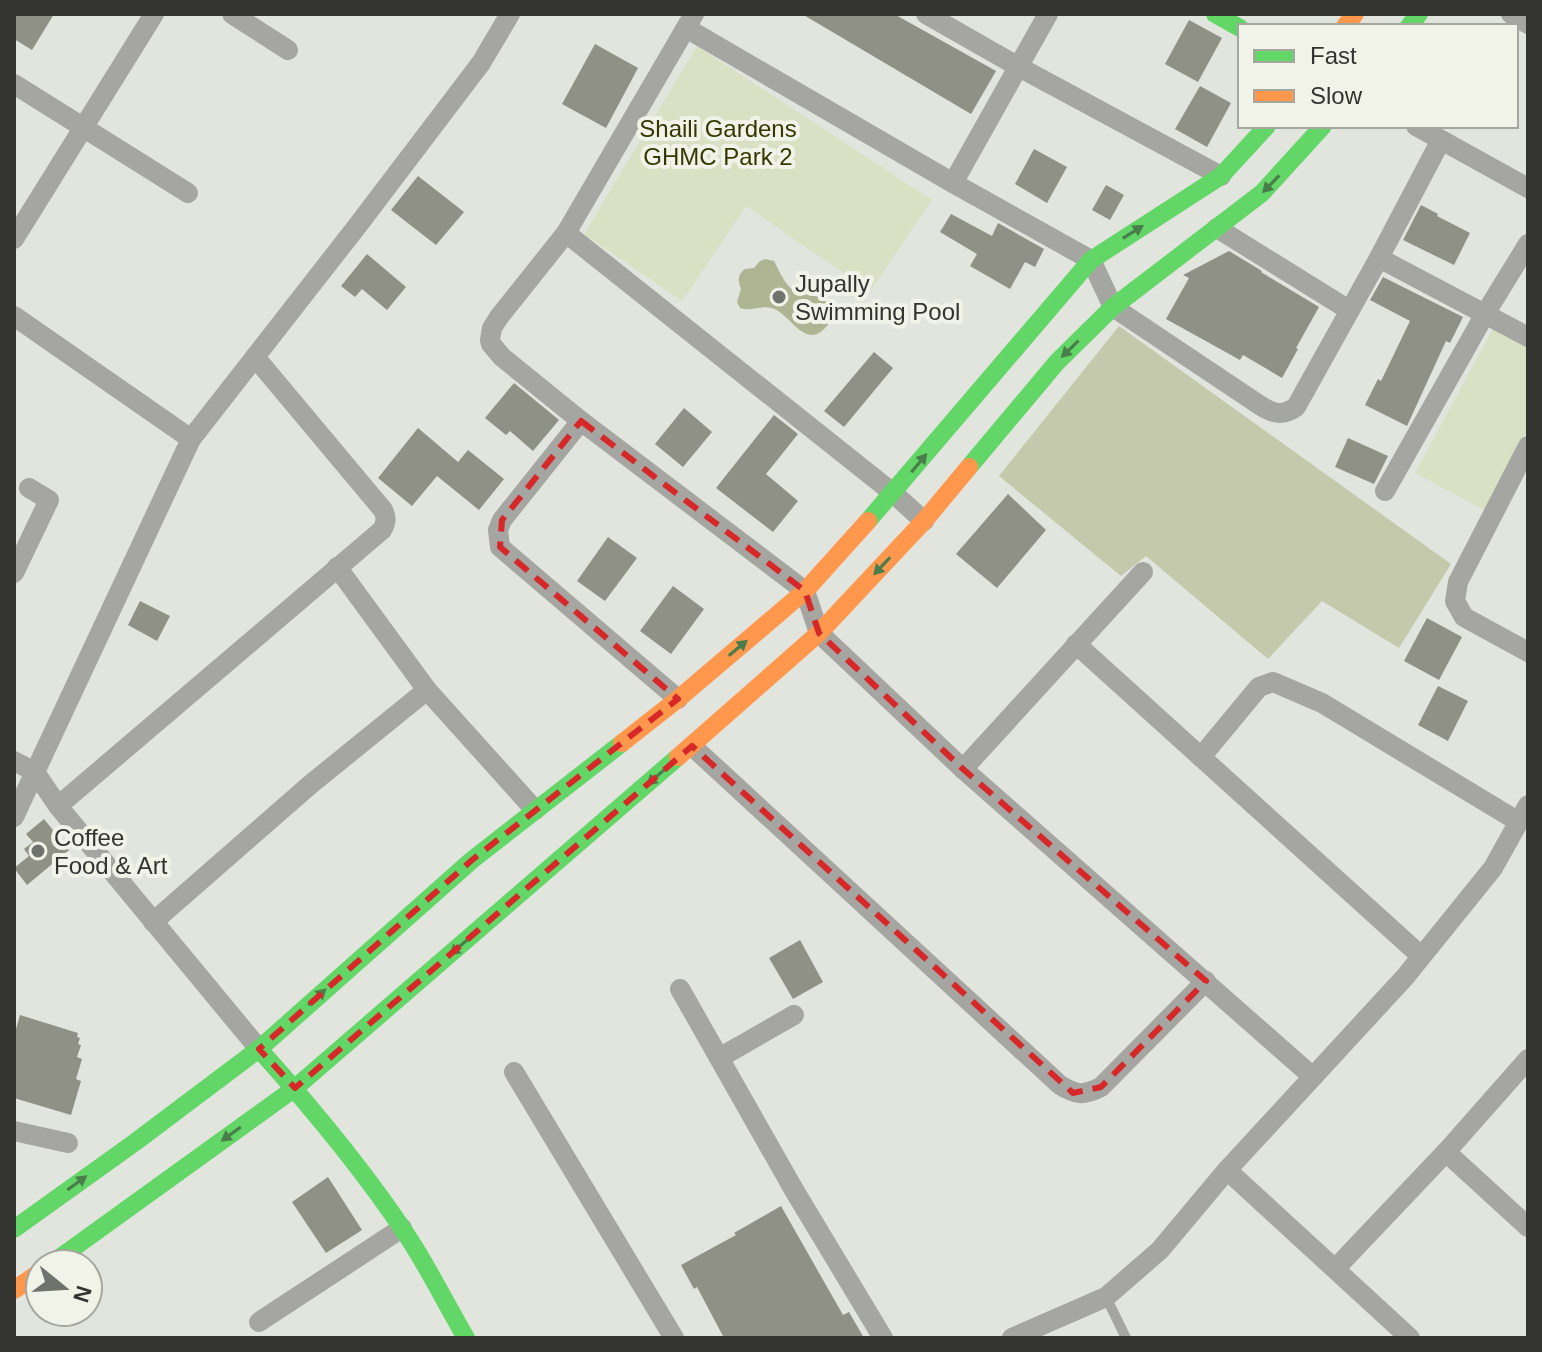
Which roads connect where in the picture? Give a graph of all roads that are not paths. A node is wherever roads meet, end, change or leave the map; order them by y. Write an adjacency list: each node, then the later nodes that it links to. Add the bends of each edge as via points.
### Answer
1 (154, 14): 14 (street)
2 (232, 14): 11 (street)
3 (510, 14): 34 (street, via 473,74)
4 (926, 14): 12 (street)
5 (1048, 14): 12 (street)
6 (1215, 14): 10 (street)
7 (1511, 14): 9 (street)
8 (690, 21): 20 (street); 24 (street)
9 (1528, 24)
10 (1238, 27)
11 (288, 50)
12 (1019, 67): 19 (street); 20 (street)
13 (14, 84): 14 (street)
14 (83, 127): 22 (street); 25 (street)
15 (1265, 128): 19 (street)
16 (1321, 128): 23 (street, one-way to 23, via 1262,193)
17 (1420, 128): 18 (street)
18 (1441, 140): 21 (street); 27 (street)
19 (1221, 176): 28 (street, one-way to 19)
20 (953, 183): 28 (street)
21 (1528, 188)
22 (188, 193)
23 (1217, 228): 29 (street); 30 (street)
24 (566, 233): 35 (street, via 499,317 490,340 502,357); 40 (street)
25 (14, 239)
26 (1528, 244): 31 (street)
27 (1379, 258): 30 (street); 31 (street)
28 (1091, 260): 29 (street); 40 (street, one-way to 28)
29 (1113, 307): 30 (street, via 1280,414 1296,407); 41 (street, one-way to 41, via 1057,362)
30 (1349, 310)
31 (1485, 314): 33 (street); 39 (street)
32 (14, 316): 36 (street)
33 (1528, 337)
34 (255, 357): 36 (street); 42 (street, via 386,516 382,530)
35 (581, 421): 45 (street); 50 (street, via 502,520 500,547)
36 (191, 439): 55 (street)
37 (1528, 446): 48 (street, via 1458,582 1455,601 1464,617)
38 (29, 488): 44 (street, via 49,500)
39 (1385, 491)
40 (893, 493): 41 (street); 45 (street)
41 (924, 521): 46 (street, one-way to 46)
42 (337, 567): 49 (street); 56 (street)
43 (1143, 572): 47 (street)
44 (14, 573)
45 (805, 591): 46 (street); 50 (street, one-way to 45)
46 (819, 633): 51 (street); 54 (street)
47 (1076, 644): 52 (street); 54 (street)
48 (1528, 652)
49 (427, 690): 57 (street); 60 (street)
50 (678, 699): 57 (street)
51 (692, 746): 62 (street, via 1073,1093 1101,1087); 70 (street, one-way to 70)
52 (1201, 757): 58 (street, via 1259,687 1273,682 1322,703); 61 (street)
53 (14, 761): 55 (street)
54 (963, 769): 62 (street)
55 (35, 772): 56 (street); 59 (street)
56 (58, 806): 60 (street)
57 (535, 810): 65 (street, one-way to 57)
58 (1523, 813): 61 (street, via 1493,868)
59 (14, 817)
60 (153, 922): 65 (street)
61 (1421, 956): 69 (street)
62 (1206, 981): 69 (street)
63 (680, 989): 66 (street)
64 (794, 1015): 66 (street)
65 (259, 1049): 70 (street); 77 (street, one-way to 65)
66 (719, 1058): 84 (street)
67 (1528, 1059): 73 (street)
68 (514, 1072): 83 (street)
69 (1313, 1077): 74 (street)
70 (295, 1088): 76 (street); 78 (street, one-way to 78)
71 (14, 1131): 72 (street)
72 (68, 1143)
73 (1446, 1152): 75 (street); 79 (street)
74 (1227, 1170): 79 (street); 80 (street, via 1160,1250)
75 (1528, 1227)
76 (402, 1228): 81 (street); 82 (street)
77 (14, 1229)
78 (73, 1248)
79 (1336, 1268): 87 (street)
80 (1106, 1297): 85 (street); 86 (lane)
81 (259, 1322)
82 (466, 1338)
83 (674, 1338)
84 (883, 1338)
85 (1012, 1338)
86 (1126, 1338)
87 (1410, 1338)

